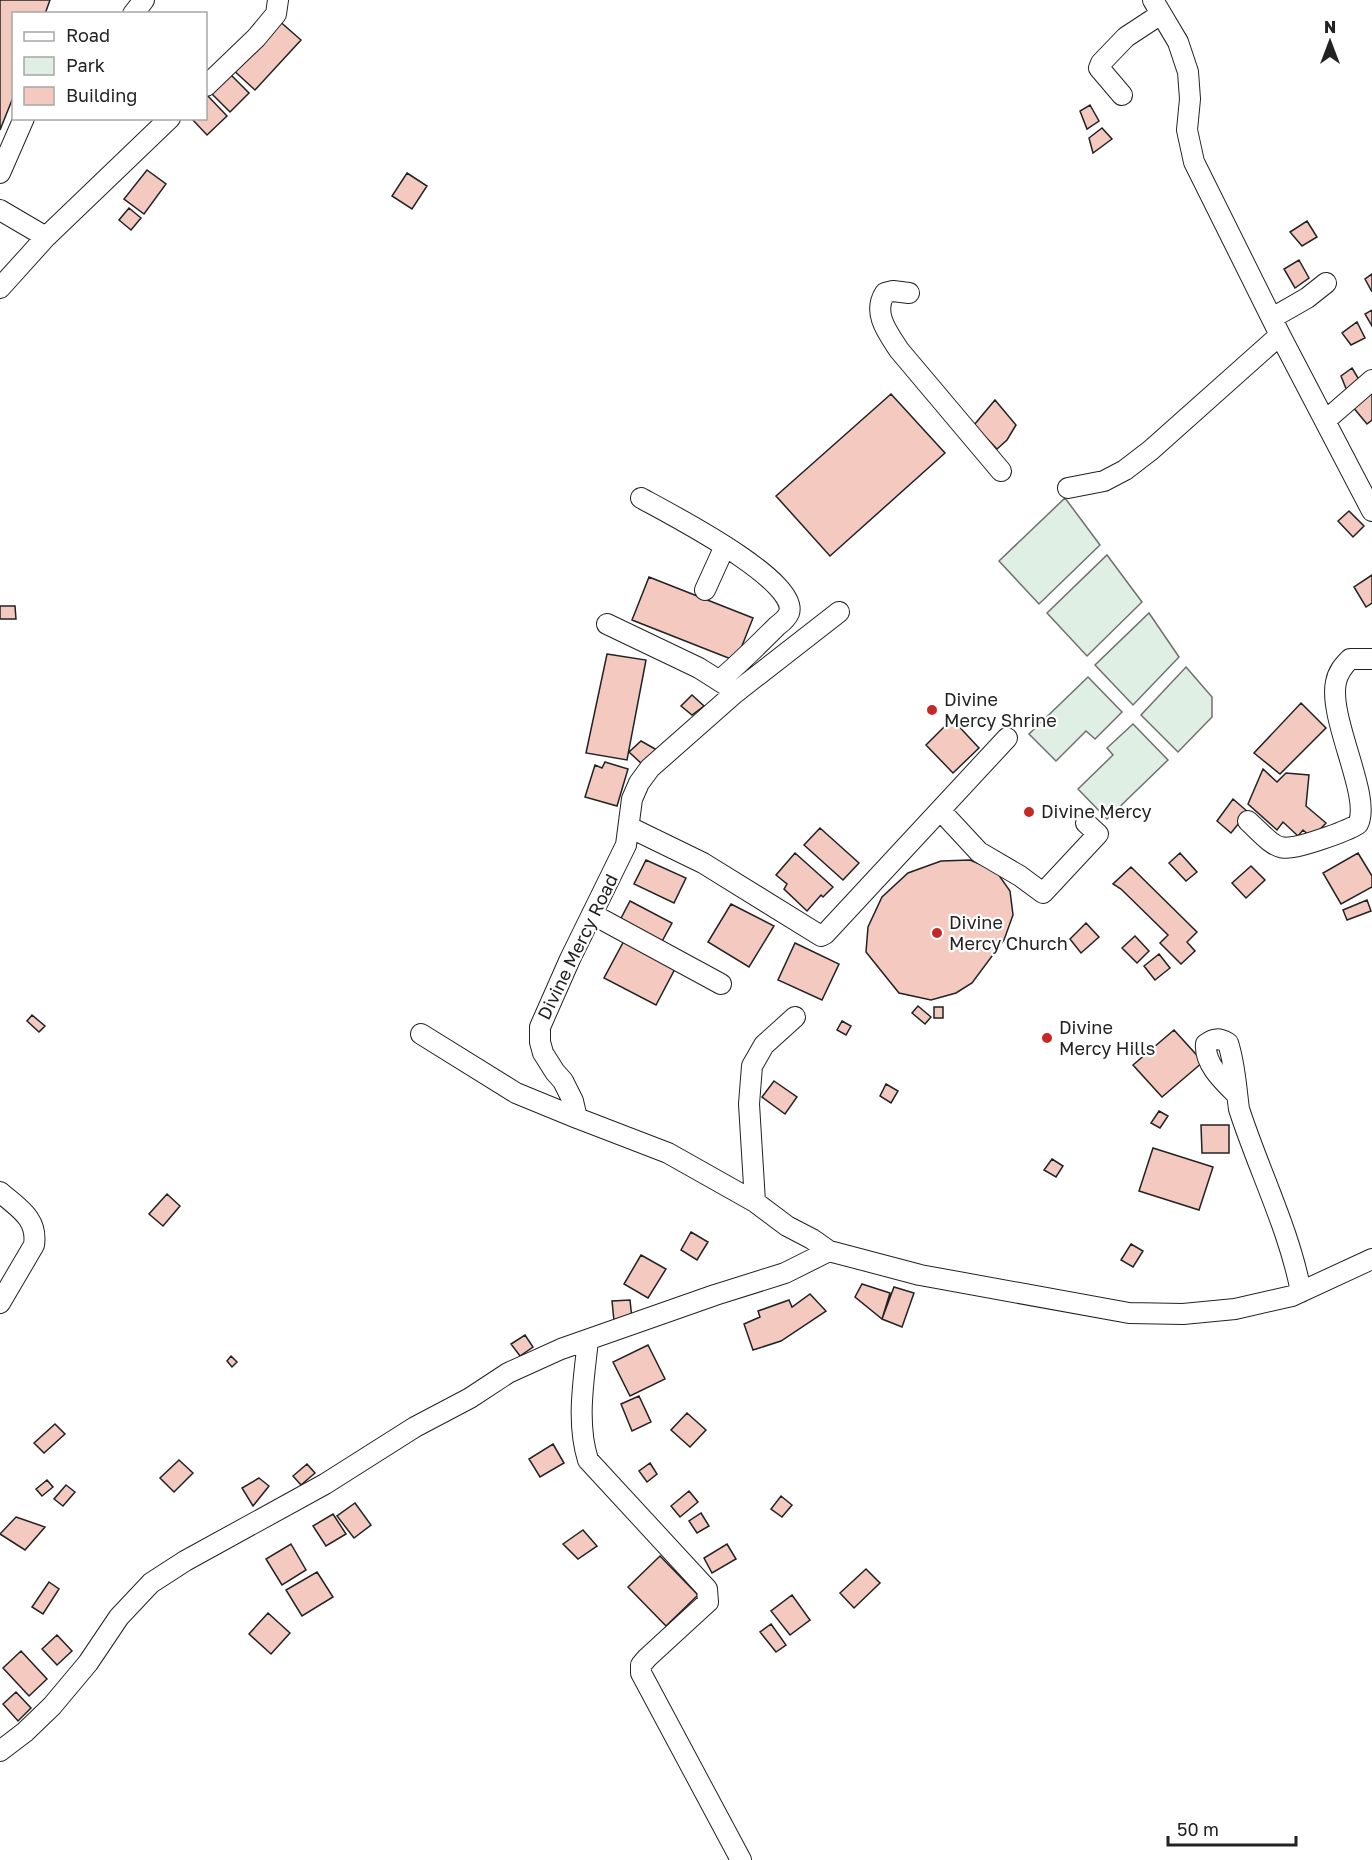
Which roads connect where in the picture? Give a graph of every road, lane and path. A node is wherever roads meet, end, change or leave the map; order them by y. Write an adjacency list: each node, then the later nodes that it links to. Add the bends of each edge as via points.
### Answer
1 (144, 0): 4 (street)
2 (278, 0): 5 (street, via 276,14 263,30)
3 (1157, 7): 6 (street, via 1099,68); 15 (street, via 1178,42 1188,72 1187,130 1194,162)
4 (135, 12)
5 (207, 85)
6 (1122, 96)
7 (23, 120): 9 (street)
8 (168, 120): 11 (street)
9 (0, 173)
10 (0, 210): 11 (street)
11 (46, 237): 13 (street)
12 (1326, 283): 15 (street)
13 (0, 288)
14 (909, 293): 18 (street, via 885,293 881,320 886,331)
15 (1276, 326): 17 (street); 19 (street, via 1151,450 1104,481)
16 (1372, 380): 17 (street)
17 (1326, 420): 21 (street)
18 (1001, 471)
19 (1068, 488)
20 (641, 498): 22 (street)
21 (1372, 511)
22 (725, 546): 23 (street); 27 (street, via 786,595 789,613)
23 (705, 590)
24 (839, 612): 28 (street, Divine Mercy Road)
25 (607, 624): 27 (street)
26 (1372, 659): 31 (street, via 1350,659 1335,684 1336,702 1370,793 1369,810 1359,824 1284,848 1276,847)
27 (720, 680): 28 (street)
28 (735, 693): 33 (street, Divine Mercy Road, via 650,768 632,798)
29 (1006, 738): 30 (street)
30 (940, 810): 32 (street, via 979,852 1043,893 1098,834); 33 (street, via 821,936 703,863)
31 (1248, 821)
32 (1086, 823)
33 (629, 827): 34 (street, Divine Mercy Road, via 622,854)
34 (592, 914): 35 (street); 39 (street, Divine Mercy Road, via 542,1021 539,1036 546,1059 573,1101)
35 (721, 984)
36 (795, 1017): 41 (street, via 764,1045 752,1066 749,1104)
37 (421, 1034): 39 (street, via 516,1093)
38 (1237, 1095): 44 (street, via 1248,1136 1295,1261)
39 (577, 1118): 41 (street, via 668,1153)
40 (0, 1192): 45 (street, via 24,1213 35,1234 34,1245)
41 (755, 1202): 42 (street)
42 (829, 1251): 44 (street, via 920,1275 1129,1313 1184,1314 1235,1309); 46 (street, via 785,1273)
43 (1372, 1259): 44 (street)
44 (1301, 1292)
45 (0, 1304)
46 (588, 1340): 47 (street, via 508,1373 151,1583 119,1617 88,1664 52,1706); 48 (street, via 582,1431 588,1460 707,1589 708,1602 641,1665 641,1673)
47 (0, 1751)
48 (741, 1860)

